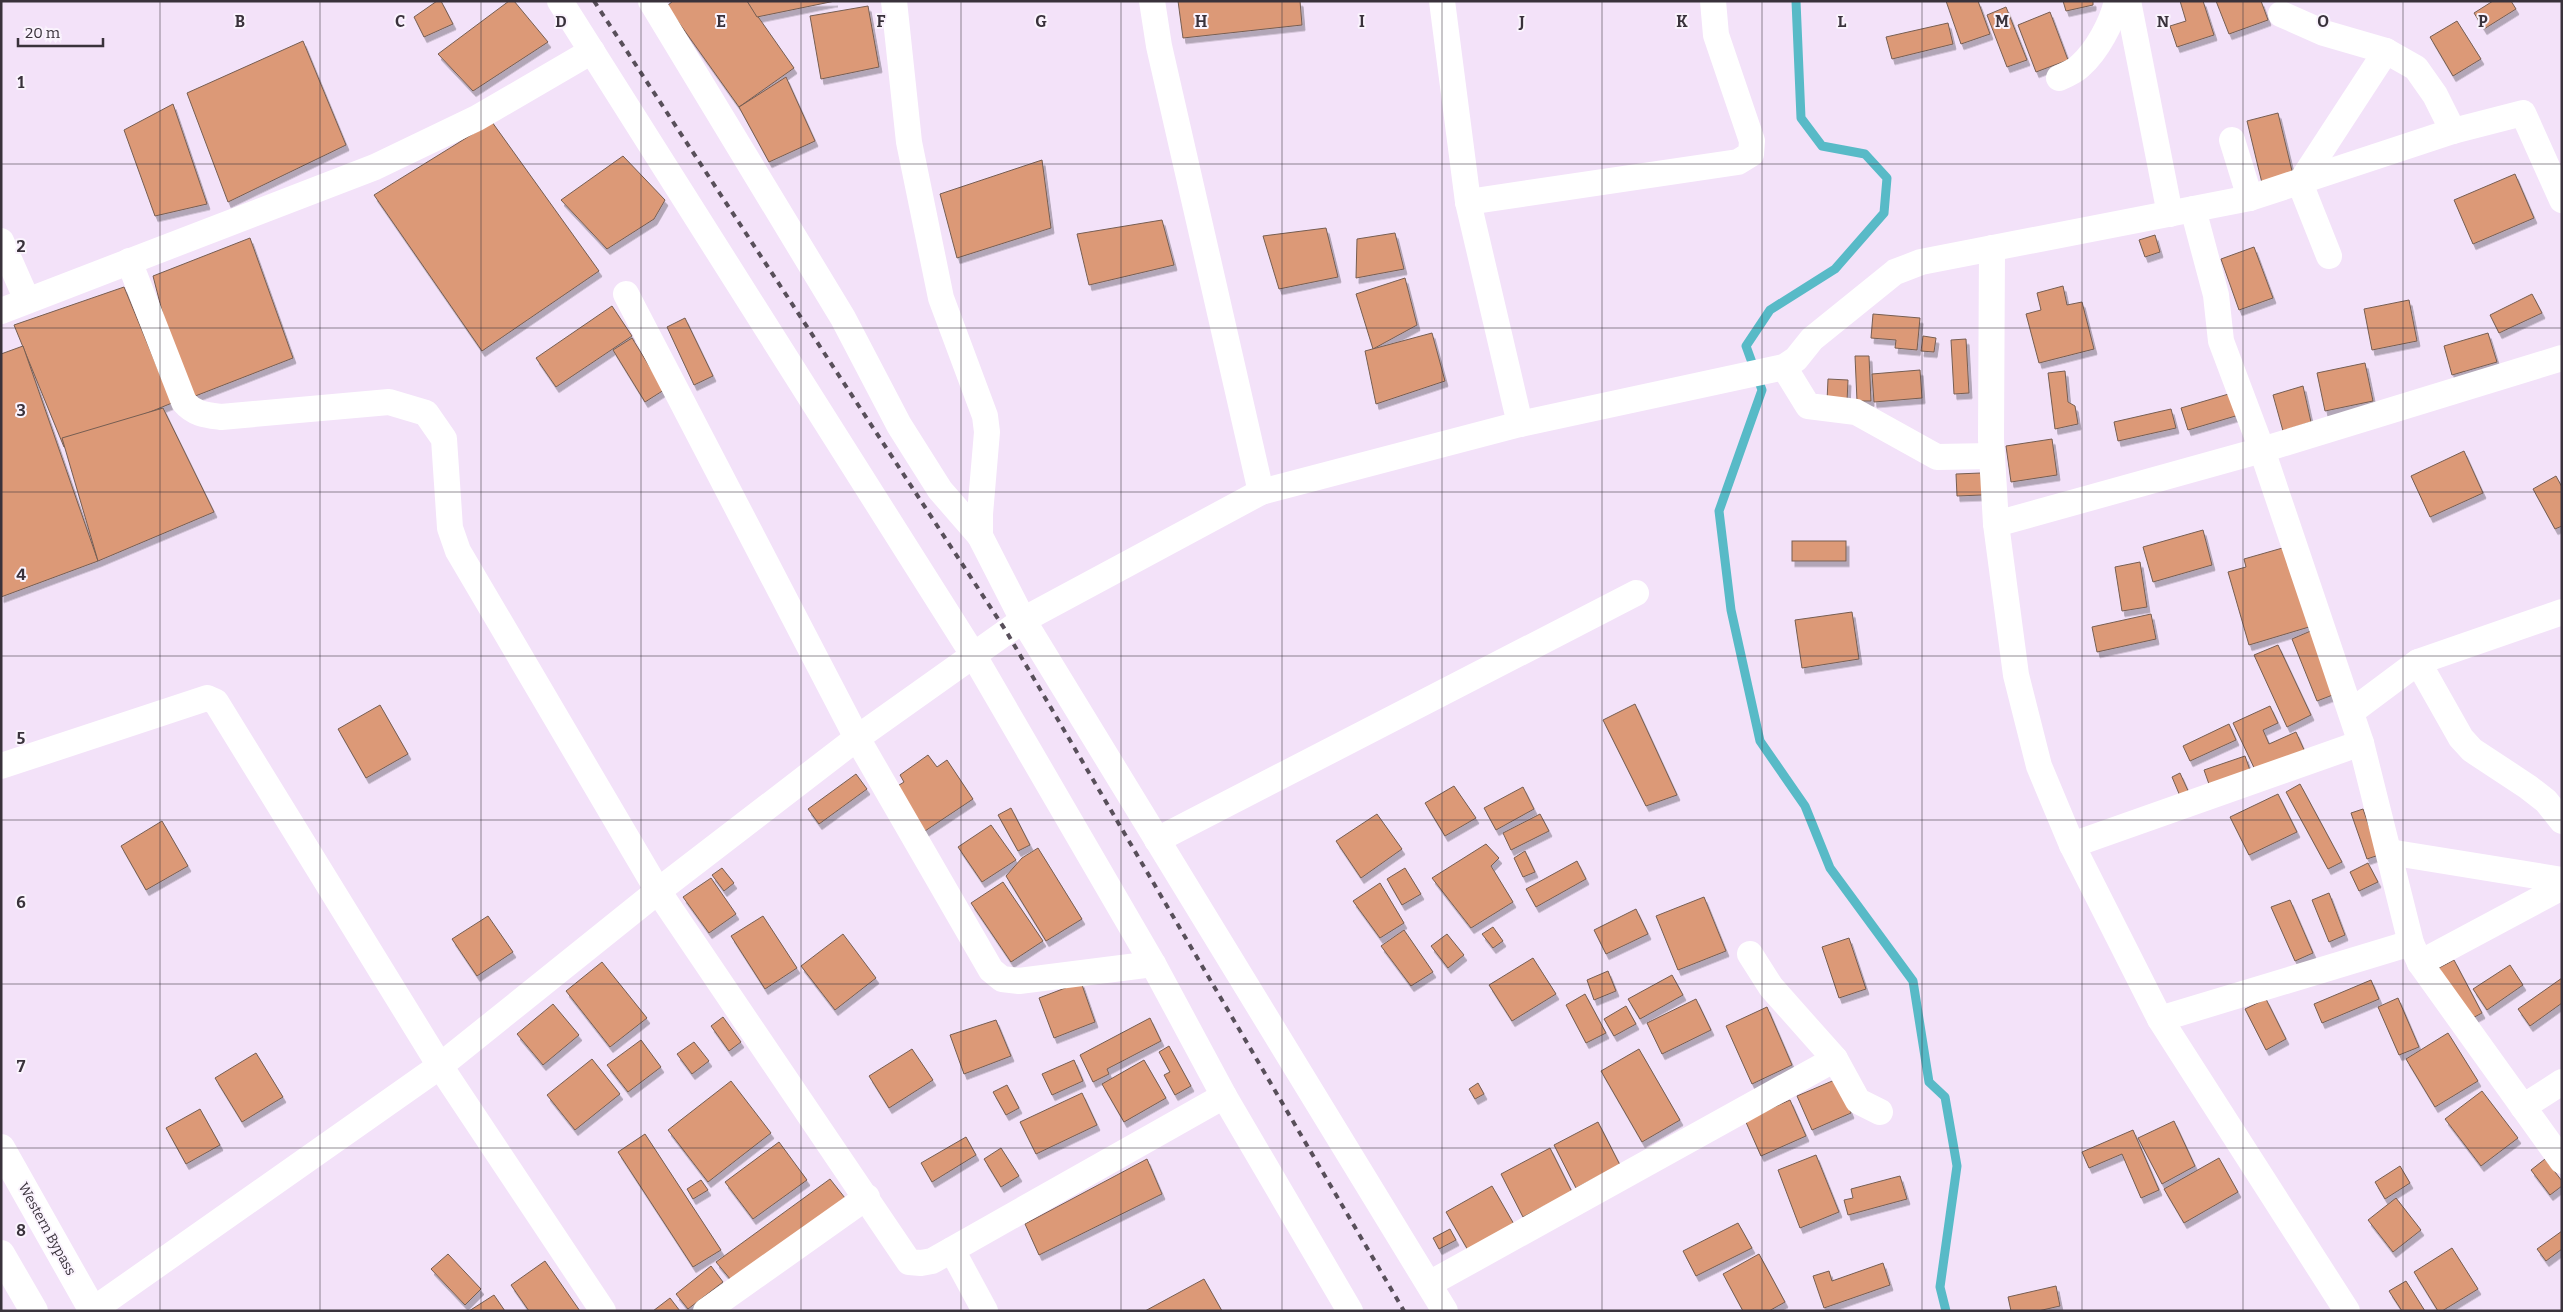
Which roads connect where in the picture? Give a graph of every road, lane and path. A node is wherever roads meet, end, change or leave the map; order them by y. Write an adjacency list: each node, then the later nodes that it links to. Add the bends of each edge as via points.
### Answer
1 (560, 1): 10 (street)
2 (651, 1): 34 (street, via 843,318 899,425 940,490)
3 (894, 1): 34 (street, via 910,142 941,298 988,432)
4 (1152, 1): 32 (street)
5 (1442, 1): 18 (street)
6 (1713, 1): 18 (street, via 1716,35 1752,141 1751,154 1738,162)
7 (2117, 1): 12 (street, via 2096,46 2080,67)
8 (2128, 1): 19 (street)
9 (2281, 14): 11 (street, via 2324,33)
10 (592, 51): 23 (street, via 477,118 375,167); 38 (street)
11 (2386, 51): 13 (street, via 2416,68 2435,95); 15 (street)
12 (2059, 78)
13 (2453, 131): 15 (street); 17 (street, via 2523,113)
14 (2232, 140): 16 (street)
15 (2300, 183): 16 (street); 22 (street)
16 (2250, 198): 19 (street)
17 (2562, 200)
18 (1468, 202): 29 (street)
19 (2181, 212): 21 (street); 30 (street, via 2216,295 2221,341)
20 (1, 241): 25 (street)
21 (1992, 248): 28 (street, via 1920,262 1895,272 1812,339 1796,359); 31 (street)
22 (2329, 256)
23 (129, 261): 25 (street); 50 (street, via 184,402 191,410 221,417 388,402 426,413 444,439 450,528 458,551)
24 (626, 294): 41 (street)
25 (27, 300): 26 (street)
26 (1, 311)
27 (2562, 358): 30 (street)
28 (1784, 367): 29 (street); 31 (street, via 1808,406 1856,412 1937,458)
29 (1520, 424): 32 (street)
30 (2262, 450): 33 (street); 40 (street)
31 (1992, 456): 33 (street)
32 (1261, 492): 37 (street)
33 (1996, 524): 46 (street, via 2016,675 2040,766)
34 (980, 536): 37 (street)
35 (1636, 593): 45 (street)
36 (2562, 612): 39 (street)
37 (1023, 620): 38 (street); 45 (street)
38 (974, 656): 41 (street); 53 (street)
39 (2418, 662): 40 (street); 44 (street, via 2460,738 2472,750 2546,801)
40 (2351, 712): 42 (street)
41 (857, 738): 50 (street); 53 (street, via 991,970 1002,979 1019,981)
42 (2361, 743): 46 (street); 47 (street)
43 (1, 766): 56 (street, via 207,698 216,702)
44 (2562, 821)
45 (1157, 840): 66 (street)
46 (2072, 845): 54 (street)
47 (2389, 852): 48 (street); 51 (street)
48 (2562, 880)
49 (2562, 887): 51 (street)
50 (658, 890): 56 (street); 63 (street)
51 (2416, 953): 54 (street); 59 (street)
52 (1750, 954): 55 (street, via 1771,987)
53 (1153, 964): 58 (street)
54 (2160, 1019): 74 (street)
55 (1836, 1059): 60 (street, via 1858,1101); 66 (street)
56 (440, 1066): 67 (street); 69 (street)
57 (2562, 1082): 59 (street)
58 (1224, 1096): 64 (street); 72 (street)
59 (2523, 1107): 62 (street)
60 (1880, 1112)
61 (1, 1148): 67 (main road, Western Bypass)
62 (2558, 1152)
63 (867, 1197): 64 (street, via 909,1262 932,1261); 70 (street)
64 (952, 1250): 71 (street)
65 (1, 1254): 68 (main road)
66 (1429, 1284): 73 (street)
67 (93, 1310)
68 (34, 1311)
69 (603, 1311)
70 (706, 1311)
71 (985, 1311)
72 (1350, 1311)
73 (1445, 1311)
74 (2347, 1311)

